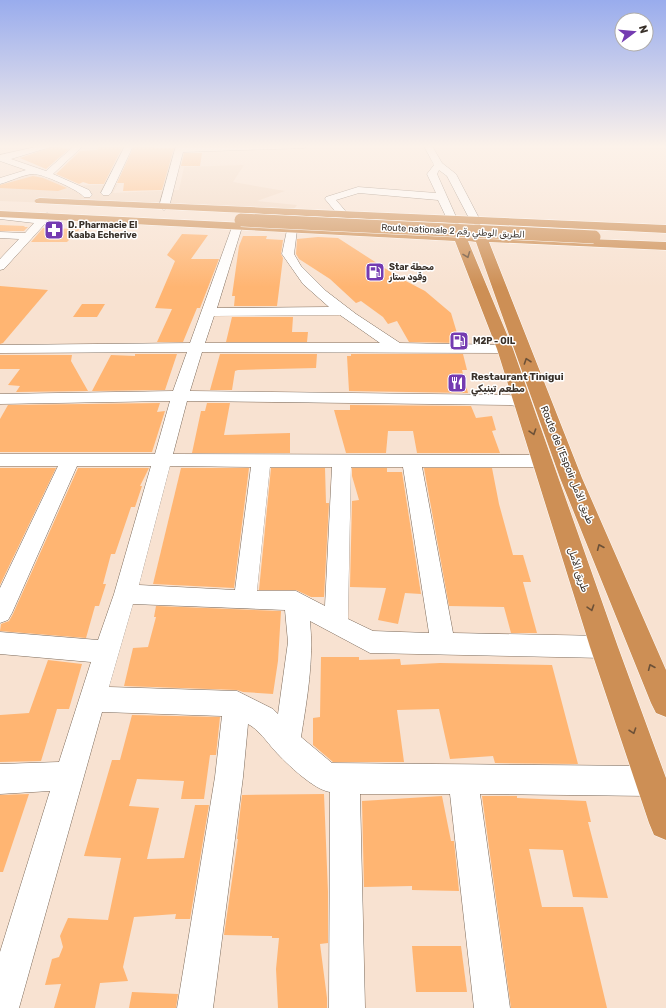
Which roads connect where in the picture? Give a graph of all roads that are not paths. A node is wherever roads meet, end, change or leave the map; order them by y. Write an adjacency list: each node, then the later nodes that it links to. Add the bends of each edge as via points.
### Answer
1 (168, 193): 9 (street)
2 (349, 193): 11 (street, via 330,199)
3 (395, 193): 6 (street)
4 (442, 193): 6 (street)
5 (461, 193): 18 (street, Route de l’Espoir طريق الأمل)
6 (444, 197): 14 (street)
7 (31, 201): 9 (highway)
8 (0, 204): 15 (highway)
9 (164, 207): 11 (highway)
10 (0, 208): 15 (highway)
11 (343, 214): 14 (highway)
12 (0, 215): 13 (highway)
13 (44, 219): 15 (highway); 22 (street)
14 (452, 219): 18 (highway); 23 (highway)
15 (241, 221): 17 (highway); 19 (highway, Route nationale الطريق الوطني رقم 2, bridge); 28 (street)
16 (666, 229): 18 (highway)
17 (292, 230): 23 (highway); 27 (street, via 288,254 293,264 308,281)
18 (479, 230): 23 (highway); 25 (highway); 53 (highway, Route de l’Espoir طريق الأمل, one-way to 18, via 568,470)
19 (592, 234): 20 (highway, Route nationale الطريق الوطني رقم 2); 24 (highway, Route nationale الطريق الوطني رقم 2)
20 (666, 235)
21 (0, 236): 22 (street)
22 (26, 236): 26 (street)
23 (461, 238): 32 (highway, طريق الأمل, one-way to 32)
24 (666, 239)
25 (666, 246)
26 (0, 266)
27 (344, 311): 28 (street); 29 (street)
28 (209, 312): 31 (street)
29 (396, 346): 31 (street); 32 (street)
30 (0, 349): 31 (street)
31 (198, 349): 33 (street)
32 (505, 349): 35 (highway, طريق الأمل)
33 (180, 396): 34 (street); 35 (street); 36 (street)
34 (0, 399)
35 (523, 402): 42 (highway, طريق الأمل, one-way to 42)
36 (163, 459): 38 (street); 39 (street); 43 (street)
37 (0, 460): 38 (street)
38 (70, 460): 46 (street)
39 (261, 460): 40 (street); 44 (street)
40 (342, 460): 41 (street); 47 (street)
41 (411, 460): 42 (street); 49 (street)
42 (543, 461): 50 (highway, طريق الأمل, one-way to 50)
43 (125, 594): 44 (street); 51 (street)
44 (245, 600): 45 (street)
45 (296, 601): 47 (street); 55 (street, via 299,649)
46 (3, 602)
47 (336, 624): 49 (street, via 370,642)
48 (0, 643): 51 (street)
49 (443, 644): 50 (street)
50 (604, 647): 60 (highway, طريق الأمل, one-way to 60)
51 (106, 652): 52 (street)
52 (92, 700): 54 (street); 56 (street)
53 (666, 703)
54 (236, 704): 55 (street, via 263,718); 63 (street, via 229,778)
55 (286, 743): 58 (street, via 326,777)
56 (70, 776): 57 (street); 62 (street)
57 (0, 779)
58 (346, 779): 59 (street); 64 (street)
59 (463, 780): 60 (street); 65 (street)
60 (650, 781): 61 (highway, طريق الأمل)
61 (666, 823)
62 (1, 1008)
63 (195, 1008)
64 (347, 1008)
65 (492, 1008)

